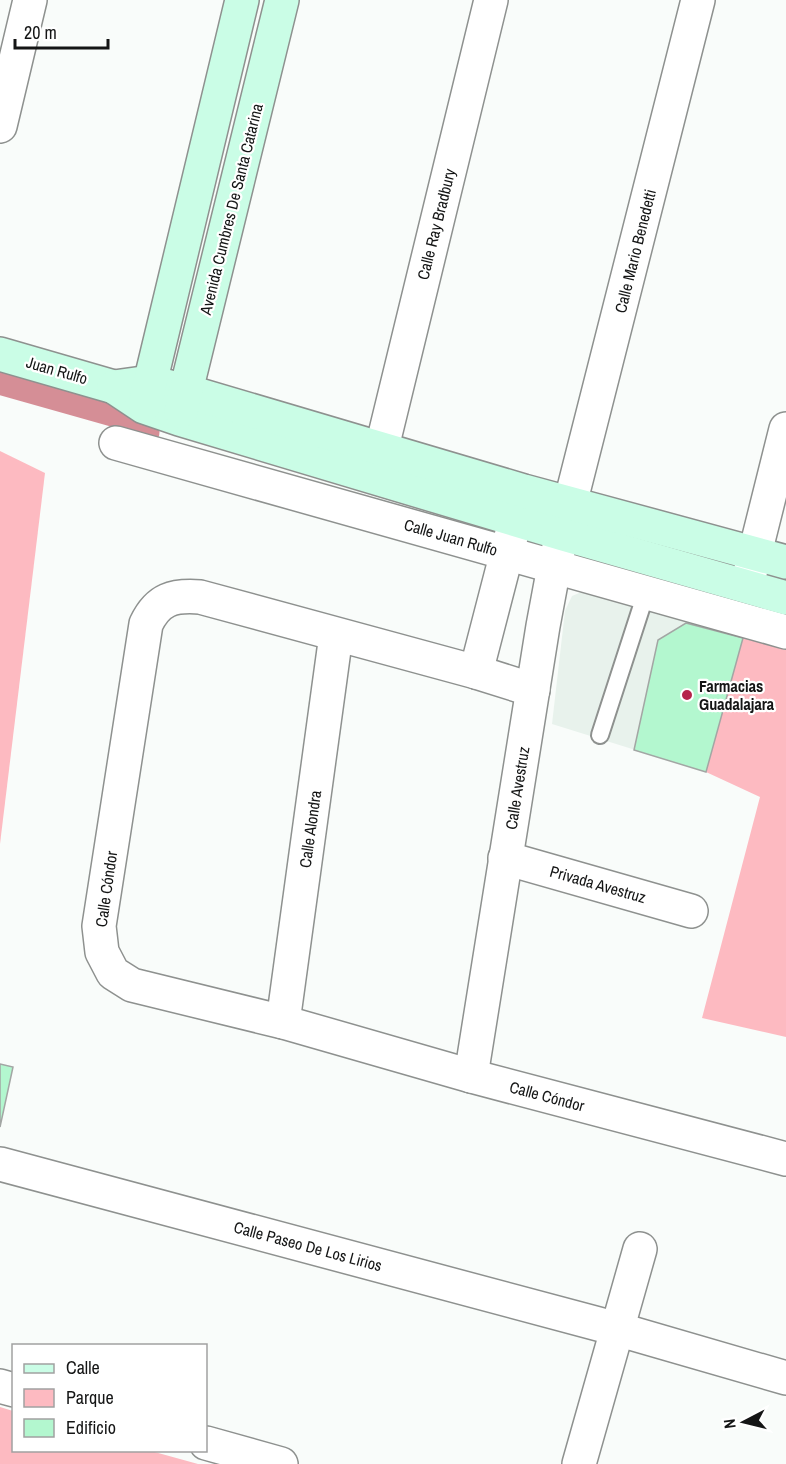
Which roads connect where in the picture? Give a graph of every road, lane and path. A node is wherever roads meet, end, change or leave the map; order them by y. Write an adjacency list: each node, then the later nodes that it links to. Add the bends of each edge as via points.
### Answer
1 (30, 0): 6 (street)
2 (242, 0): 8 (street)
3 (282, 0): 9 (street, Avenida Cumbres De Santa Catarina)
4 (491, 0): 12 (street, Calle Ray Bradbury)
5 (698, 0): 13 (street, Calle Mario Benedetti)
6 (0, 126)
7 (0, 354): 8 (street, Juan Rulfo)
8 (147, 394): 9 (street)
9 (182, 405): 12 (street)
10 (786, 429): 17 (street)
11 (116, 443): 16 (street, Calle Juan Rulfo)
12 (378, 463): 14 (street)
13 (571, 502): 14 (street); 15 (street, Calle Avestruz); 17 (street)
14 (519, 505): 15 (street); 16 (street)
15 (563, 534): 19 (street, Calle Avestruz); 20 (street)
16 (507, 552): 19 (street, Calle Juan Rulfo); 25 (street)
17 (755, 553): 18 (street); 20 (street)
18 (786, 561)
19 (554, 567): 21 (street, Calle Juan Rulfo); 26 (street, Calle Avestruz)
20 (747, 586): 22 (street)
21 (646, 593): 23 (street, Calle Juan Rulfo); 27 (lane)
22 (786, 598)
23 (786, 632)
24 (336, 635): 25 (street, Calle Cóndor); 30 (street, Calle Alondra); 30 (street, Calle Cóndor, via 200,597 172,598 152,612 146,624 99,926 102,952 113,973 132,985)
25 (476, 672): 26 (street, Calle Cóndor)
26 (532, 690): 28 (street, Calle Avestruz)
27 (600, 735)
28 (505, 858): 29 (street, Privada Avestruz); 31 (street, Calle Avestruz)
29 (692, 911)
30 (283, 1022): 31 (street, Calle Cóndor)
31 (471, 1076): 32 (street, Calle Cóndor)
32 (786, 1159)
33 (0, 1164): 35 (street, Calle Paseo De Los Lirios)
34 (640, 1249): 35 (street)
35 (617, 1329): 36 (street); 39 (street)
36 (786, 1378)
37 (207, 1443): 38 (street)
38 (280, 1464)
39 (579, 1464)

